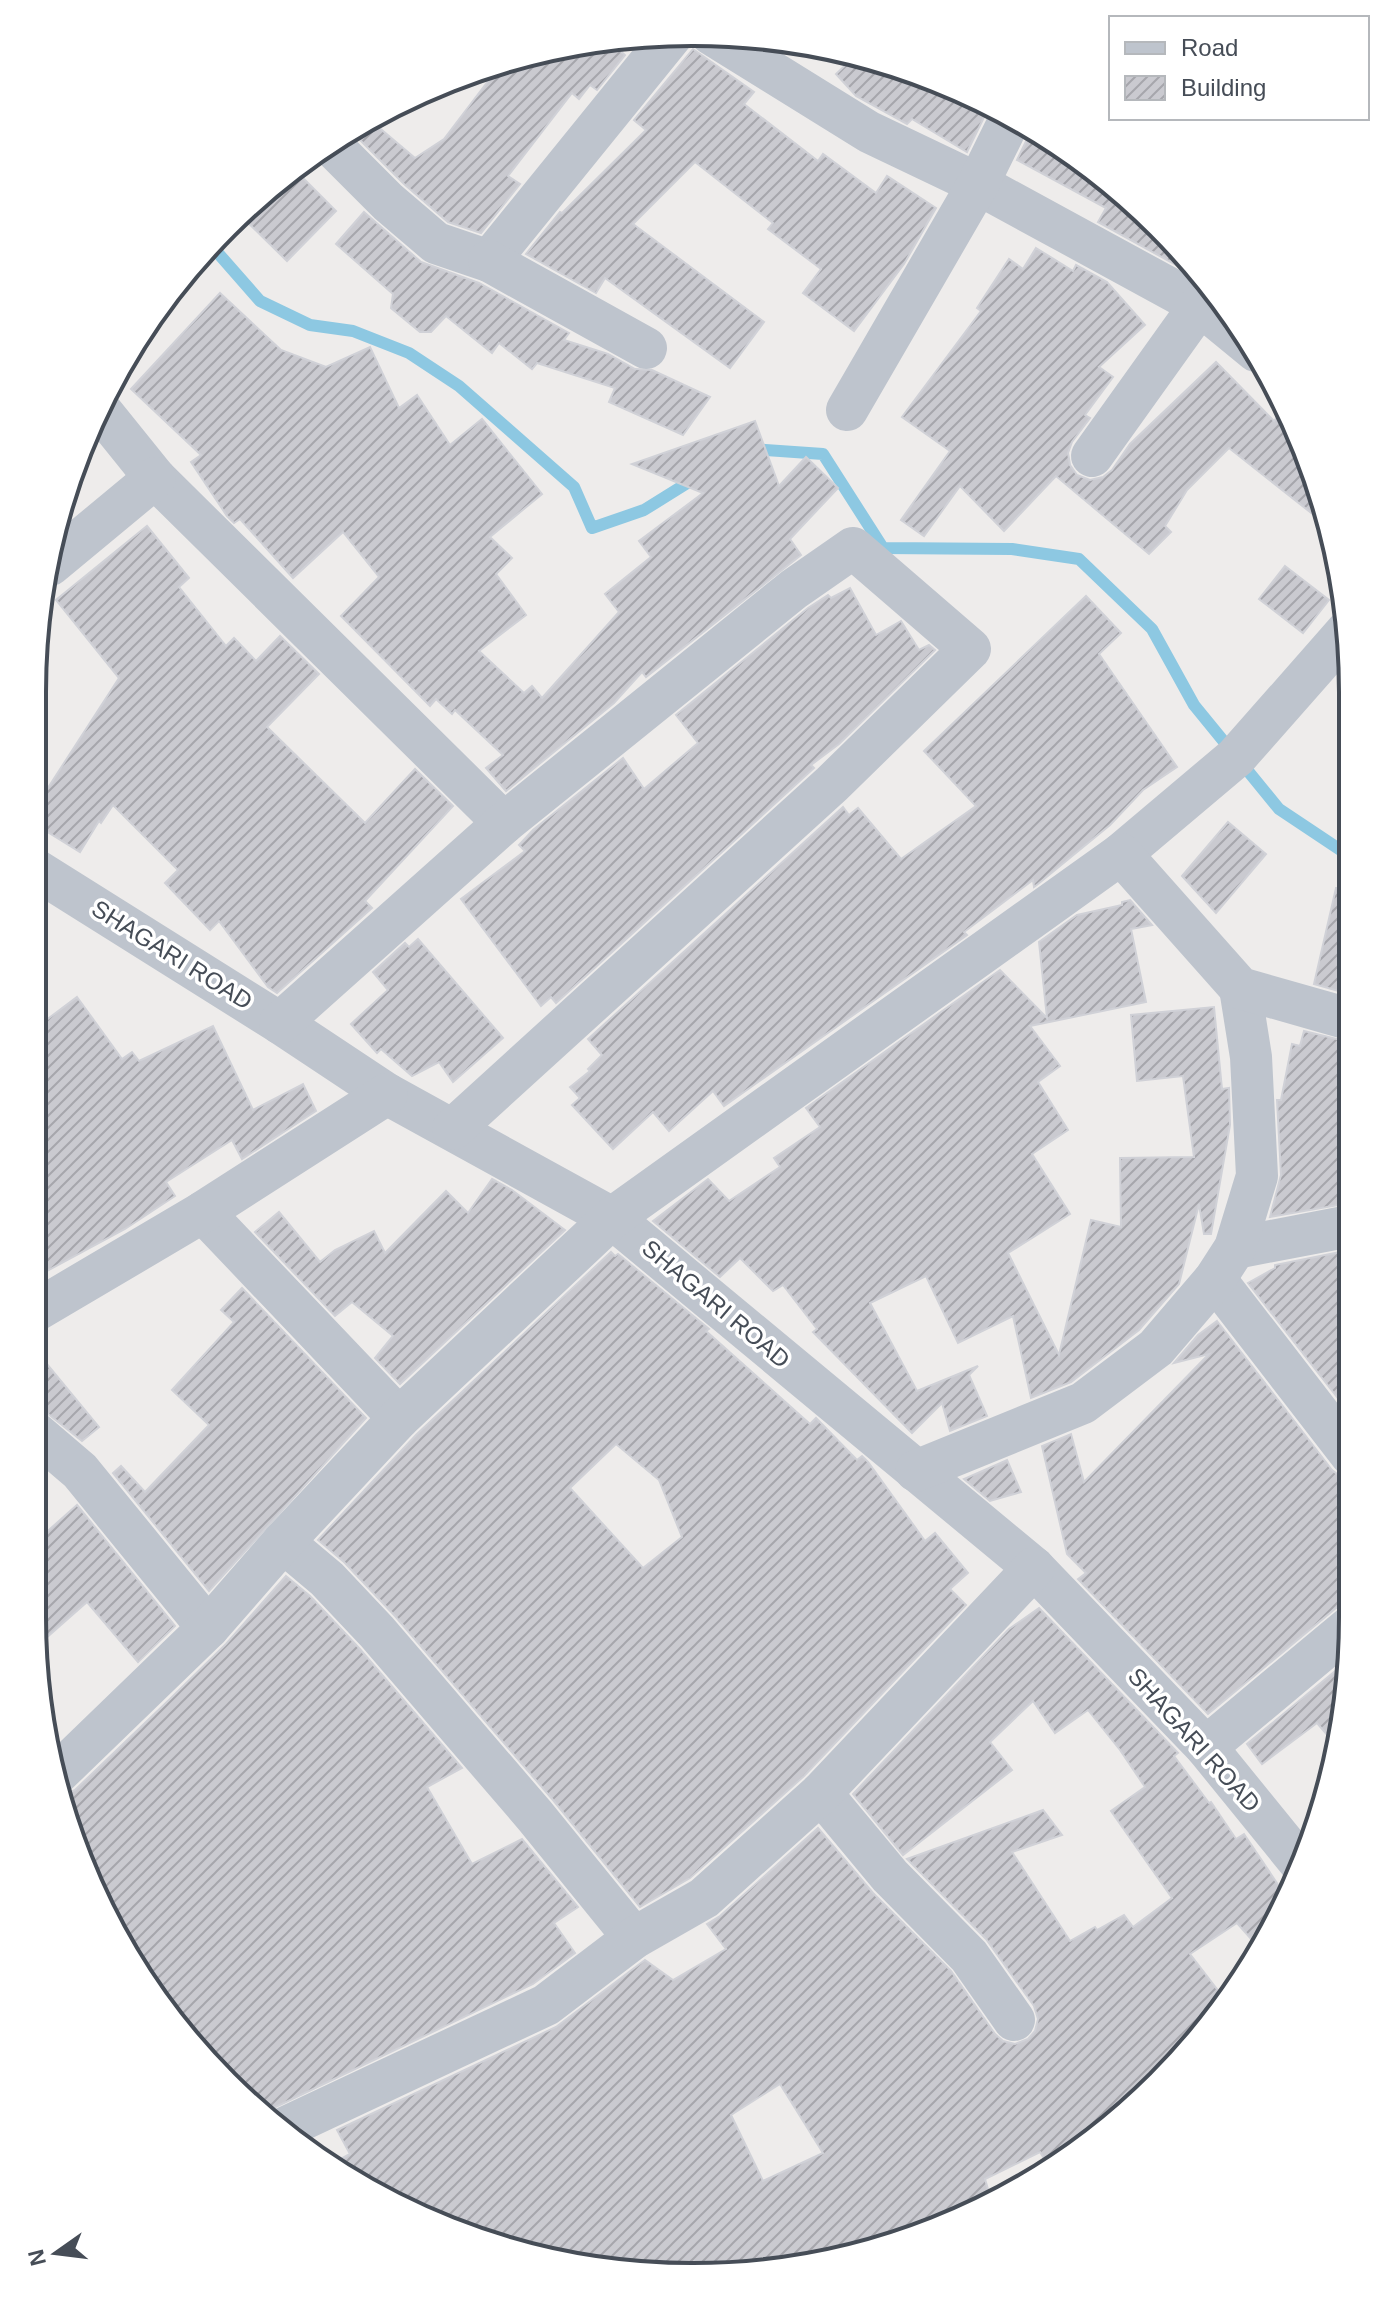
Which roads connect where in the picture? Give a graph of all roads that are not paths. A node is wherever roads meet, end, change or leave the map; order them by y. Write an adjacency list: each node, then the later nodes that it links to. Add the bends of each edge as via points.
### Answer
1 (663, 47): 6 (street)
2 (732, 47): 5 (street, via 869,132)
3 (1006, 128): 5 (street)
4 (338, 152): 6 (street, via 436,243)
5 (978, 184): 7 (street); 10 (street)
6 (489, 261): 9 (street)
7 (1200, 305): 8 (street); 12 (street)
8 (1224, 325)
9 (646, 348)
10 (847, 410)
11 (107, 419): 13 (street)
12 (1092, 456)
13 (155, 478): 14 (street); 16 (street)
14 (60, 556)
15 (1337, 642): 17 (street, via 1236,757)
16 (504, 823): 21 (street); 23 (street, via 794,589 853,548 970,649 832,784)
17 (1121, 854): 19 (street); 25 (street)
18 (46, 876): 21 (street, SHAGARI ROAD)
19 (1240, 988): 20 (street); 27 (street, via 1251,1057 1257,1176)
20 (1339, 1016)
21 (280, 1023): 22 (street, SHAGARI ROAD)
22 (387, 1094): 23 (street, SHAGARI ROAD); 24 (street)
23 (453, 1129): 25 (street, SHAGARI ROAD)
24 (203, 1212): 28 (street); 29 (street)
25 (612, 1218): 29 (street); 32 (street, SHAGARI ROAD)
26 (1339, 1229): 27 (street)
27 (1225, 1263): 30 (street); 32 (street, via 1156,1348 1083,1403)
28 (46, 1305)
29 (399, 1418): 33 (street)
30 (1339, 1437)
31 (46, 1442): 35 (street, via 80,1471)
32 (916, 1471): 34 (street, SHAGARI ROAD)
33 (283, 1542): 35 (street); 41 (street, via 377,1632)
34 (1034, 1568): 37 (street, SHAGARI ROAD); 39 (street)
35 (208, 1628): 38 (street)
36 (1339, 1636): 37 (street)
37 (1206, 1747): 40 (street, SHAGARI ROAD)
38 (64, 1767)
39 (821, 1793): 41 (street, via 704,1898); 42 (street, via 890,1876 969,1956)
40 (1293, 1855)
41 (634, 1938): 43 (street, via 546,2005)
42 (1014, 2020)
43 (293, 2124)

